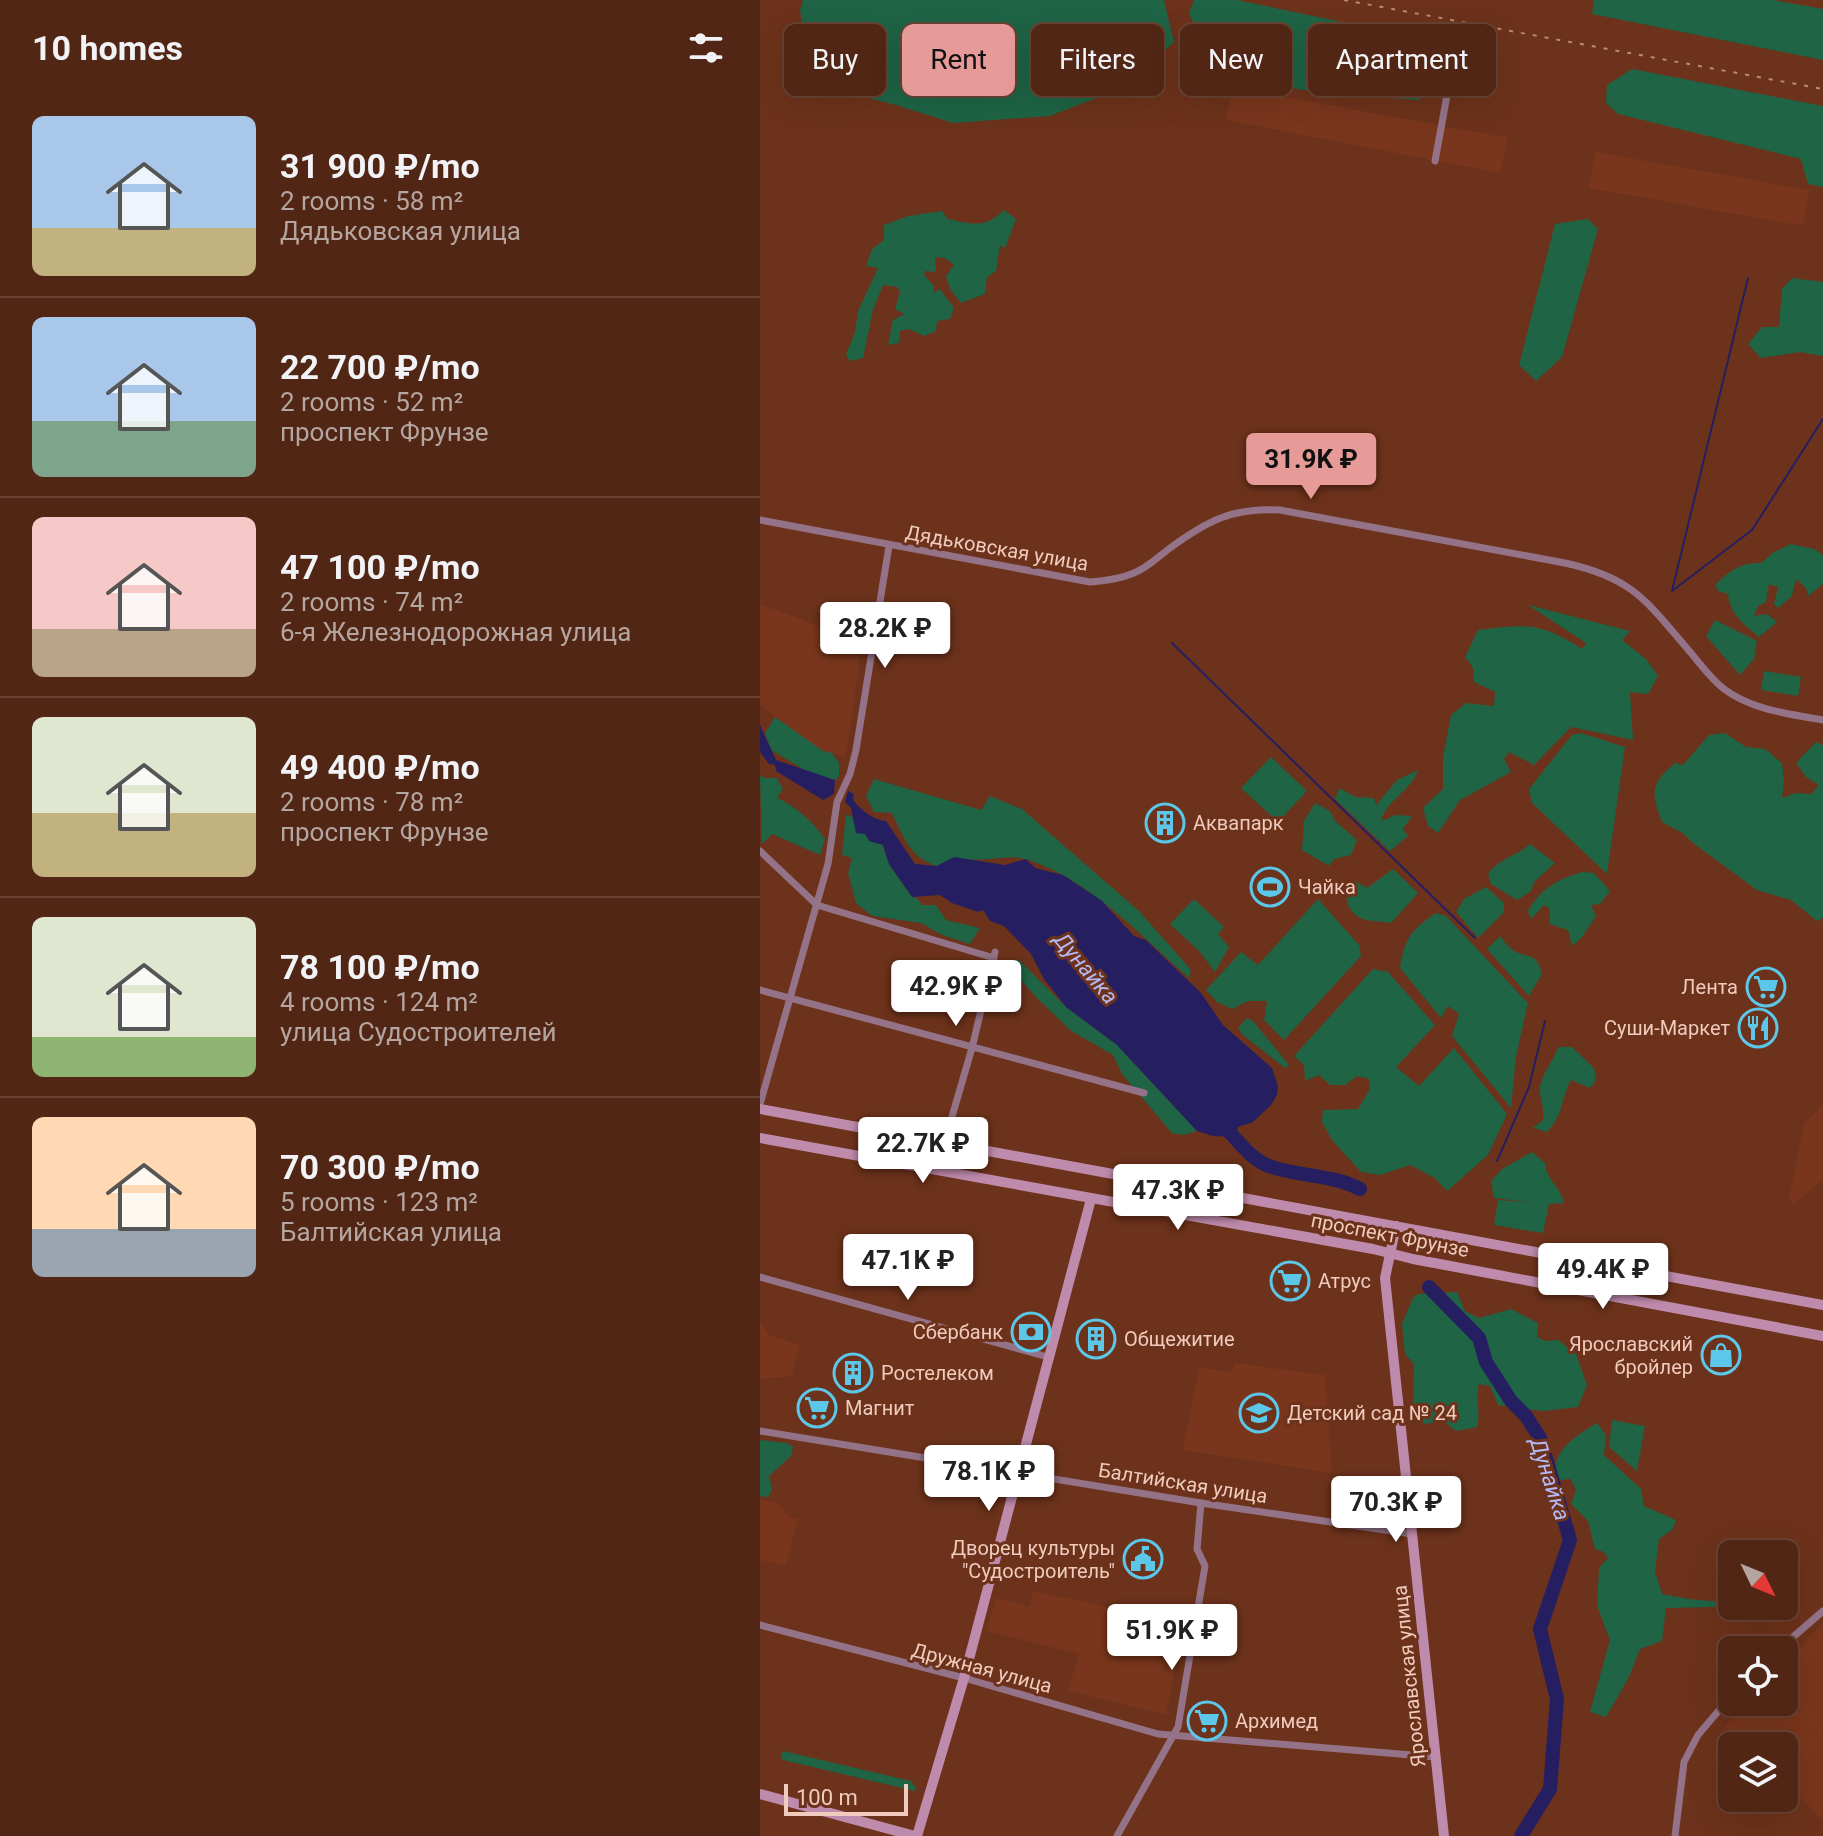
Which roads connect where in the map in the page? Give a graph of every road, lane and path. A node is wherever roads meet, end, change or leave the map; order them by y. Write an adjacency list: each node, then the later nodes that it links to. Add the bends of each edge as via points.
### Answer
1 (1447, 96): 2 (street)
2 (1435, 161)
3 (760, 520): 4 (street, Дядьковская улица)
4 (889, 546): 5 (street, Дядьковская улица, via 1062,579 1100,581 1135,573 1211,521 1256,509 1550,560 1598,570 1636,592 1710,675 1740,698); 7 (street, via 856,750 837,802)
5 (1823, 720)
6 (760, 851): 7 (street)
7 (817, 905): 9 (street); 10 (street, via 994,955)
8 (760, 990): 9 (street)
9 (790, 998): 10 (street); 11 (street)
10 (972, 1048): 12 (street); 15 (street)
11 (763, 1083): 13 (street)
12 (1144, 1093)
13 (760, 1107): 15 (main road, проспект Фрунзе)
14 (760, 1138): 16 (main road, проспект Фрунзе)
15 (944, 1144): 17 (main road, проспект Фрунзе)
16 (1091, 1199): 18 (main road, проспект Фрунзе); 22 (main road)
17 (1396, 1226): 18 (main road, Ярославская улица); 20 (main road, проспект Фрунзе)
18 (1389, 1253): 21 (main road, проспект Фрунзе); 26 (main road, Ярославская улица, via 1385,1278)
19 (760, 1277): 22 (street)
20 (1823, 1305)
21 (1823, 1336)
22 (1048, 1357): 24 (main road)
23 (760, 1431): 24 (street, Балтийская улица)
24 (1017, 1471): 25 (street, Балтийская улица); 30 (main road)
25 (1201, 1503): 26 (street, Балтийская улица); 32 (street, via 1197,1549 1205,1566)
26 (1412, 1534): 33 (main road, Ярославская улица)
27 (1823, 1611): 29 (street)
28 (760, 1625): 30 (street, Дружная улица)
29 (1794, 1636)
30 (964, 1678): 32 (street, Дружная улица); 35 (main road)
31 (1718, 1711): 38 (street, via 1684,1762)
32 (1174, 1736): 33 (street, Дружная улица); 36 (street)
33 (1436, 1757): 37 (main road, Ярославская улица)
34 (760, 1794): 35 (main road)
35 (916, 1836)
36 (1117, 1836)
37 (1444, 1836)
38 (1675, 1836)

